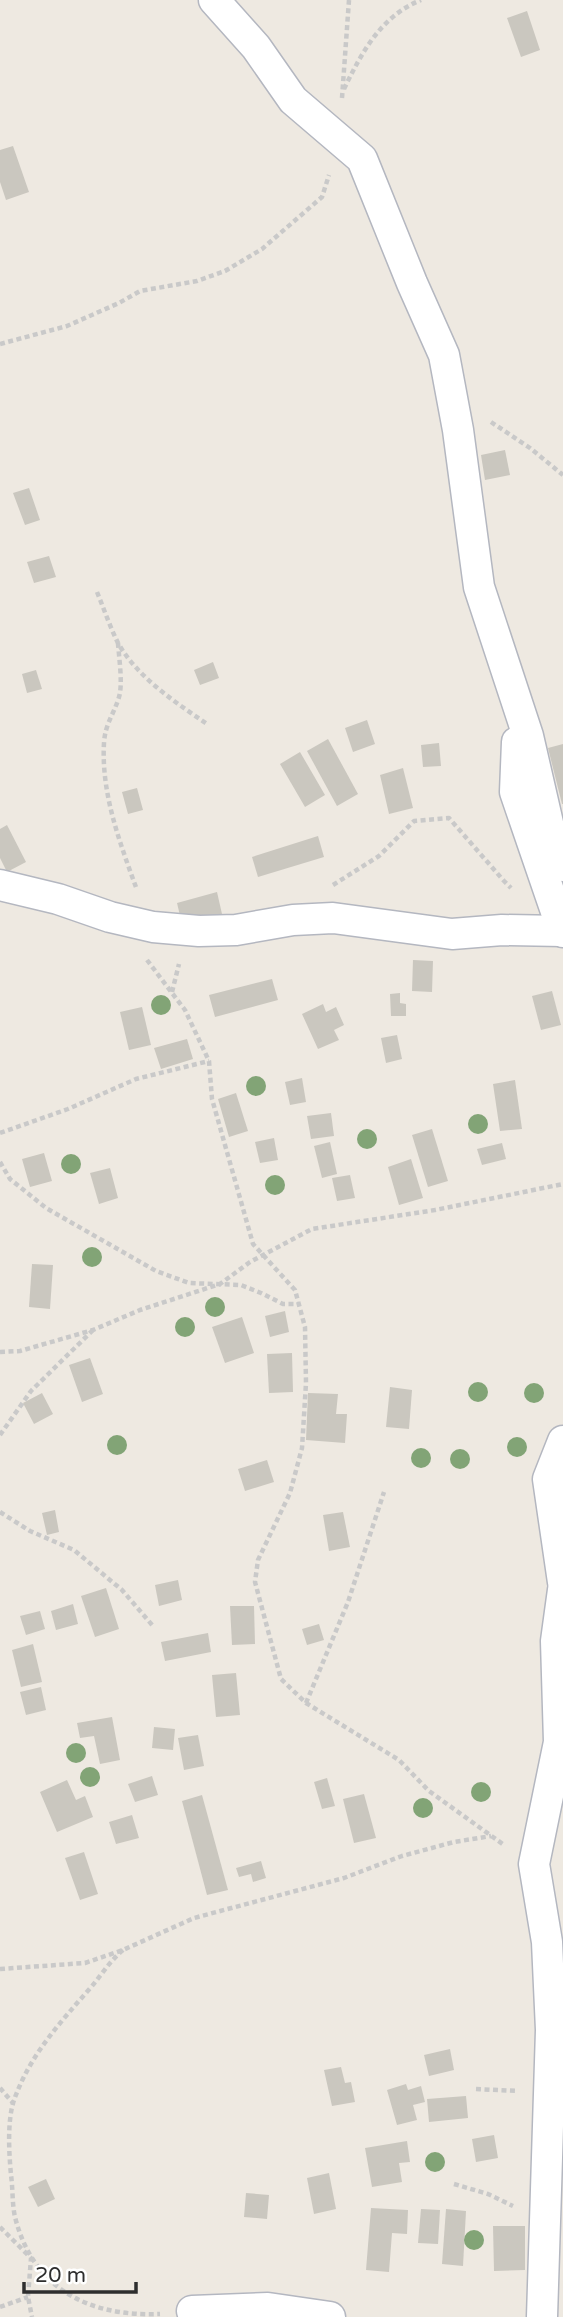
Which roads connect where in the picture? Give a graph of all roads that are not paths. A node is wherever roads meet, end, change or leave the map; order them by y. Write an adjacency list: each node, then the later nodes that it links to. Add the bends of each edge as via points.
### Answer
1 (214, 0): 2 (street, via 256,47 293,100 362,159 444,355 480,587)
2 (528, 736): 3 (street, via 550,832); 5 (street, via 517,742 515,792)
3 (563, 866)
4 (0, 885): 5 (street, via 153,927 199,931 333,918 452,934)
5 (563, 931)
6 (563, 1441): 7 (street, via 548,1479)
7 (563, 1582)
8 (563, 1590): 9 (street, via 556,1641 559,1742)
9 (534, 1864): 10 (street); 13 (street, via 547,1942 551,2030)
10 (563, 1875)
11 (192, 2311): 12 (street, via 268,2308)
12 (330, 2317)
13 (542, 2317)

